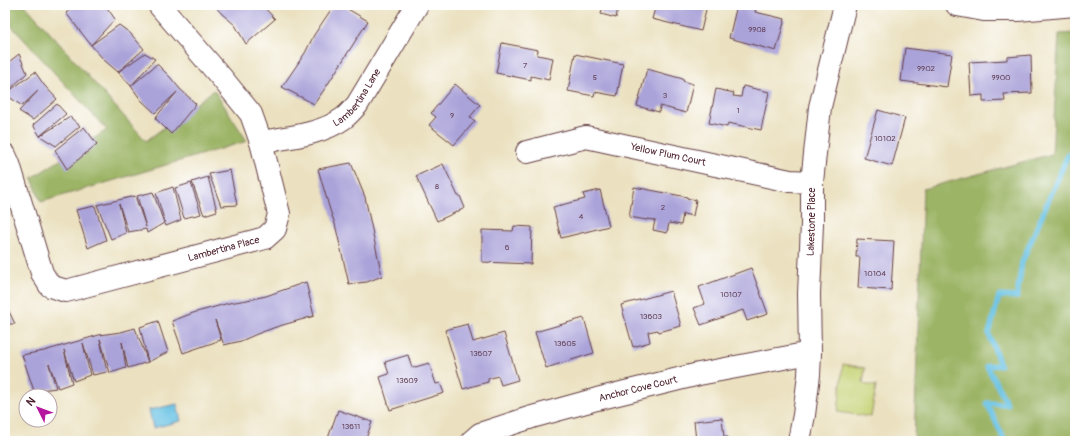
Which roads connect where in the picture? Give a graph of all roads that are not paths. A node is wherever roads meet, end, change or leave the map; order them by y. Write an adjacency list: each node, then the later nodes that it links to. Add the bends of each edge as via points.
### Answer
1 (159, 5): 6 (street, Lambertina Place, via 251,114)
2 (417, 5): 6 (street, Lambertina Lane, via 357,104 345,117 329,127 300,136)
3 (845, 5): 9 (street, Lakestone Place, via 820,107)
4 (957, 5): 5 (street, via 984,10 1018,10)
5 (1075, 5)
6 (261, 142): 8 (street, Lambertina Place, via 279,214 275,229 265,238 66,291 50,286 42,273)
7 (526, 152): 9 (street, Yellow Plum Court, via 586,137 790,181)
8 (5, 155)
9 (812, 182): 10 (street, Lakestone Place)
10 (810, 353): 11 (street, Anchor Cove Court, via 699,374 597,399 480,434); 12 (street, Lakestone Place)
11 (472, 441)
12 (799, 441)

